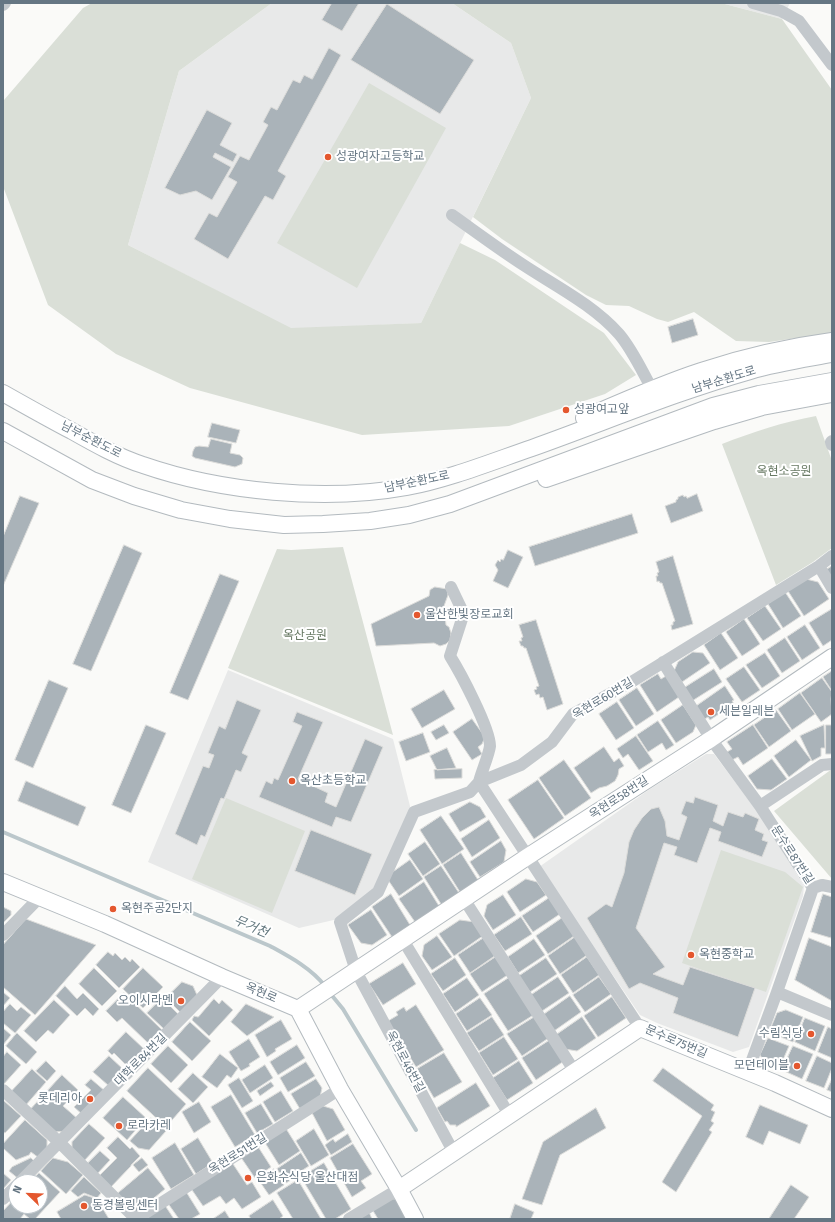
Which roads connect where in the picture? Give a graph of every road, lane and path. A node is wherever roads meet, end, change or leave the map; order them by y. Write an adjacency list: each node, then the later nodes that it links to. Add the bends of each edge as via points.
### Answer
1 (753, 3): 2 (street, via 781,11 799,21)
2 (832, 65)
3 (452, 215): 7 (street, via 603,318 620,335)
4 (832, 341): 7 (main road, via 752,356)
5 (832, 354): 11 (main road, 남부순환도로, via 753,370 706,384 497,460 444,478)
6 (832, 381): 12 (main road, 남부순환도로, via 759,394 713,406 450,504)
7 (652, 389): 11 (main road, via 484,460)
8 (3, 393): 11 (main road, 남부순환도로, via 102,448 142,465 186,478 230,487 288,493 368,492)
9 (832, 394): 12 (main road, via 762,407 487,499)
10 (3, 431): 12 (main road, 남부순환도로, via 92,480 181,510 284,525)
11 (406, 487)
12 (409, 515)
13 (832, 556): 14 (street, 옥현로60번길)
14 (819, 566): 16 (street); 18 (street, 옥현로60번길)
15 (450, 587): 21 (street, via 462,610 462,619 450,656 484,724 490,746)
16 (832, 588)
17 (832, 657): 19 (main road, 옥현로58번길)
18 (662, 662): 19 (street); 21 (street, 옥현로60번길, via 573,714 552,742 521,765)
19 (711, 739): 22 (street, 문수로87번길); 23 (main road, 옥현로58번길)
20 (832, 764): 22 (street, via 822,765)
21 (479, 782): 23 (street); 31 (street, 옥현로60번길, via 470,792 414,812 378,892 340,922)
22 (760, 806): 26 (street, 문수로87번길)
23 (527, 857): 28 (main road, 옥현로58번길); 36 (street, 문수로75번길)
24 (3, 882): 27 (main road, 옥현로)
25 (832, 887): 26 (street, 문수로87번길, via 822,885)
26 (813, 888): 33 (street)
27 (39, 898): 29 (street); 32 (main road, 옥현로, via 105,924)
28 (464, 899): 30 (main road, 옥현로58번길); 37 (street)
29 (3, 935)
30 (402, 940): 31 (main road, 옥현로58번길); 42 (street)
31 (356, 971): 34 (main road, 옥현로58번길); 44 (street, 옥현로46번길)
32 (222, 977): 34 (main road, 옥현로); 43 (street, 대학로84번길)
33 (777, 992): 35 (street); 38 (street)
34 (298, 1009): 39 (main road)
35 (832, 1015)
36 (640, 1028): 37 (main road); 38 (main road, 문수로75번길)
37 (575, 1072): 42 (main road)
38 (748, 1072): 41 (main road, 문수로75번길)
39 (340, 1089): 46 (main road); 47 (street, 옥현로51번길)
40 (3, 1090): 43 (street)
41 (832, 1109)
42 (510, 1116): 44 (main road)
43 (59, 1142): 45 (street, 대학로84번길); 47 (street)
44 (454, 1153): 46 (main road)
45 (28, 1174)
46 (399, 1189): 48 (street); 49 (main road)
47 (136, 1219)
48 (349, 1219)
49 (415, 1219)

